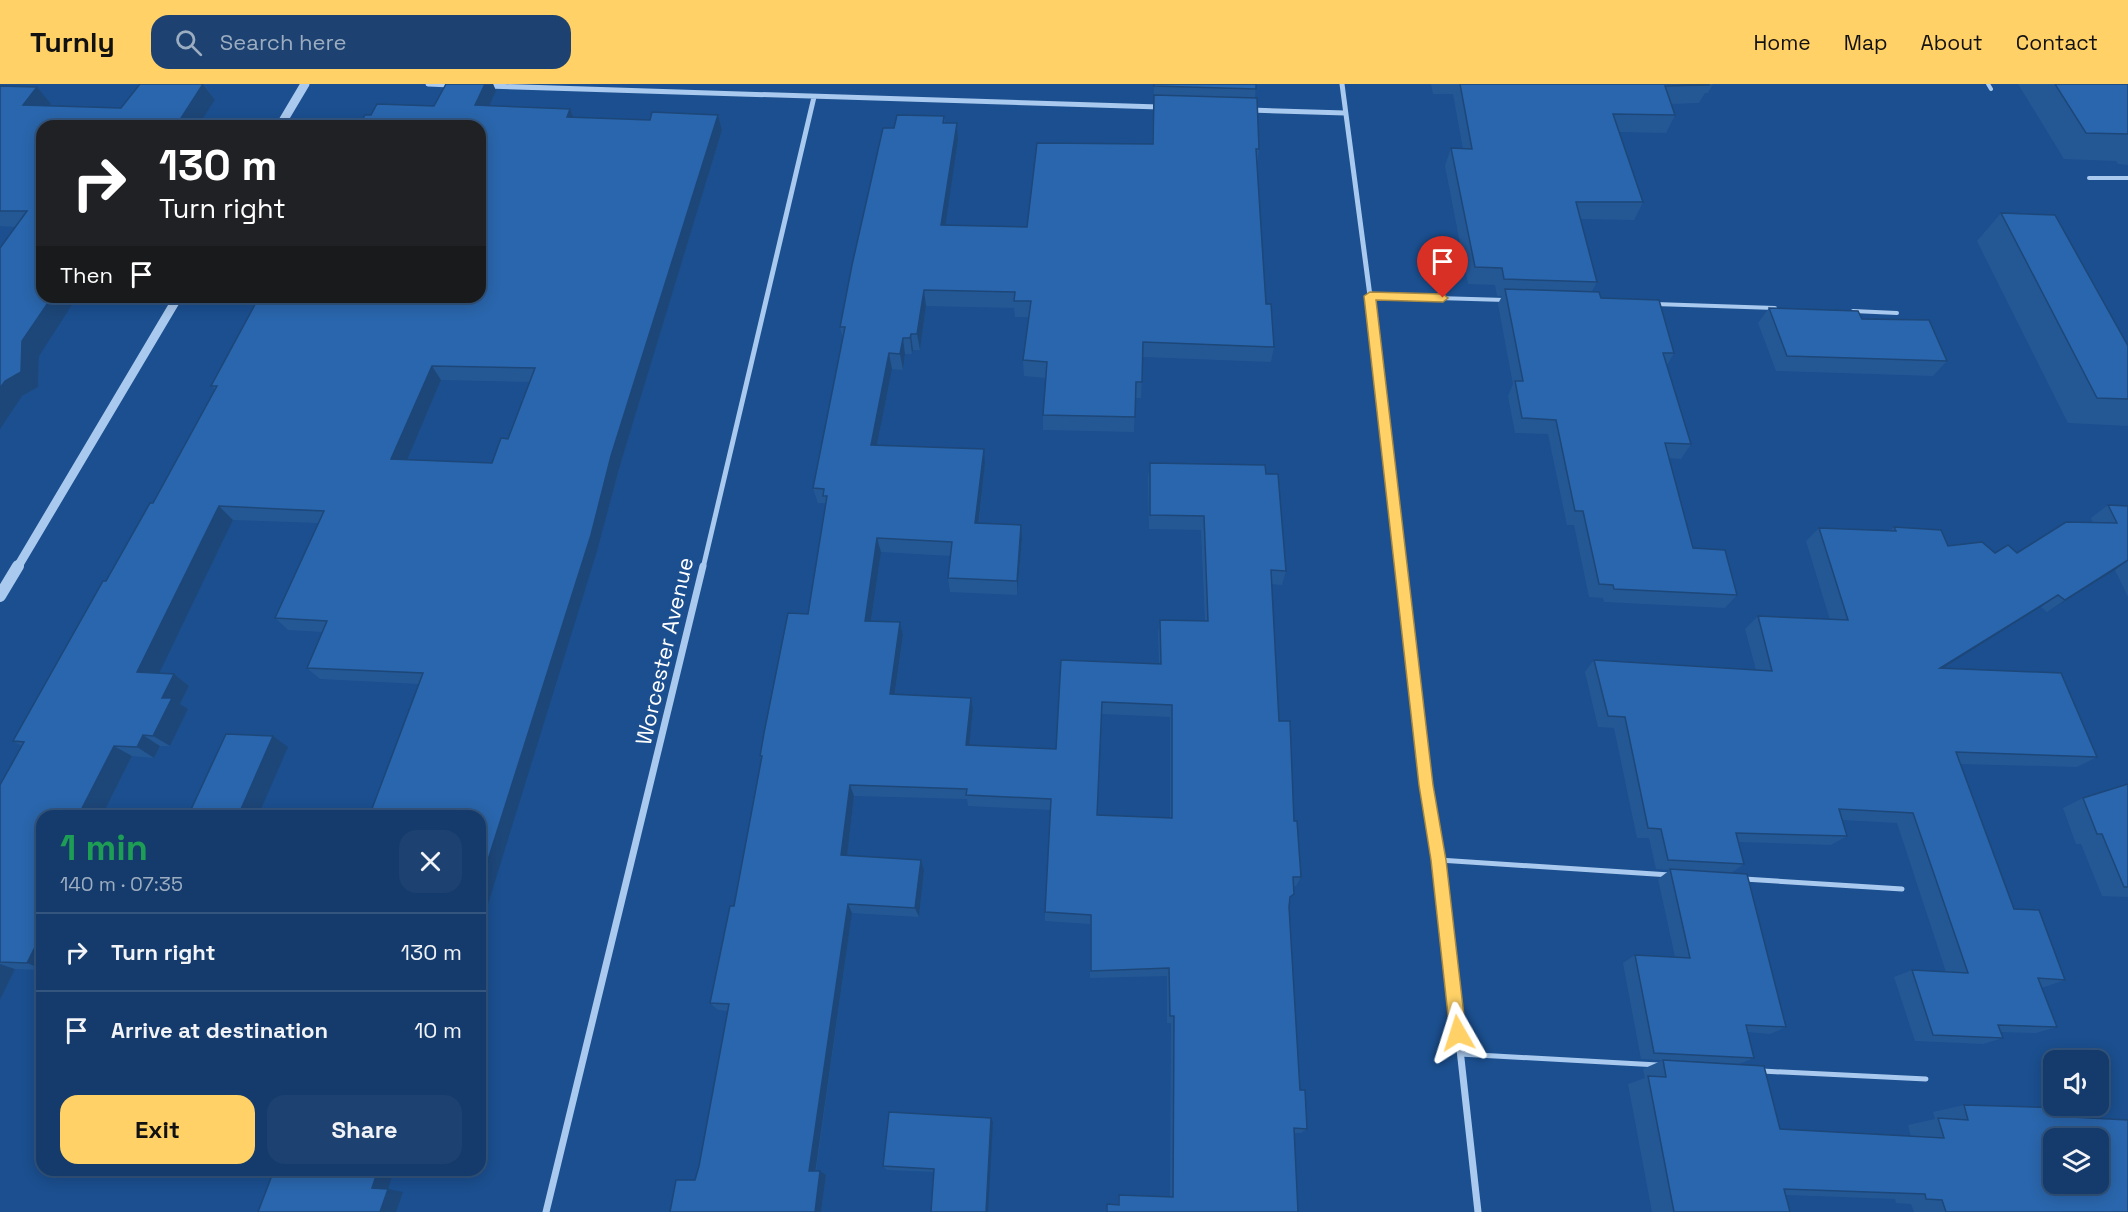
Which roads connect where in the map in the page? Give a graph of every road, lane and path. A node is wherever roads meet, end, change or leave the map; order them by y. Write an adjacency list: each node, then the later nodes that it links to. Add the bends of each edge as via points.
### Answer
1 (305, 84): 12 (street)
2 (428, 84): 5 (street)
3 (1342, 84): 11 (street)
4 (1988, 84): 7 (lane)
5 (463, 85)
6 (486, 86): 8 (street)
7 (1991, 89)
8 (814, 97): 9 (street); 31 (street, Worcester Avenue)
9 (1171, 108)
10 (1242, 110): 11 (street)
11 (1345, 113): 15 (street)
12 (284, 120)
13 (2089, 178): 14 (lane)
14 (2128, 178)
15 (1370, 296): 16 (lane); 23 (street, via 1425,773)
16 (1512, 300)
17 (174, 303): 22 (street)
18 (1650, 304): 19 (lane)
19 (1779, 308)
20 (1850, 311): 21 (lane)
21 (1897, 313)
22 (0, 596)
23 (1439, 860): 24 (lane); 27 (street)
24 (1676, 875)
25 (1736, 879): 26 (lane)
26 (1902, 889)
27 (1460, 1054): 28 (lane); 32 (street)
28 (1663, 1065)
29 (1758, 1070): 30 (lane)
30 (1926, 1079)
31 (546, 1212)
32 (1479, 1212)

